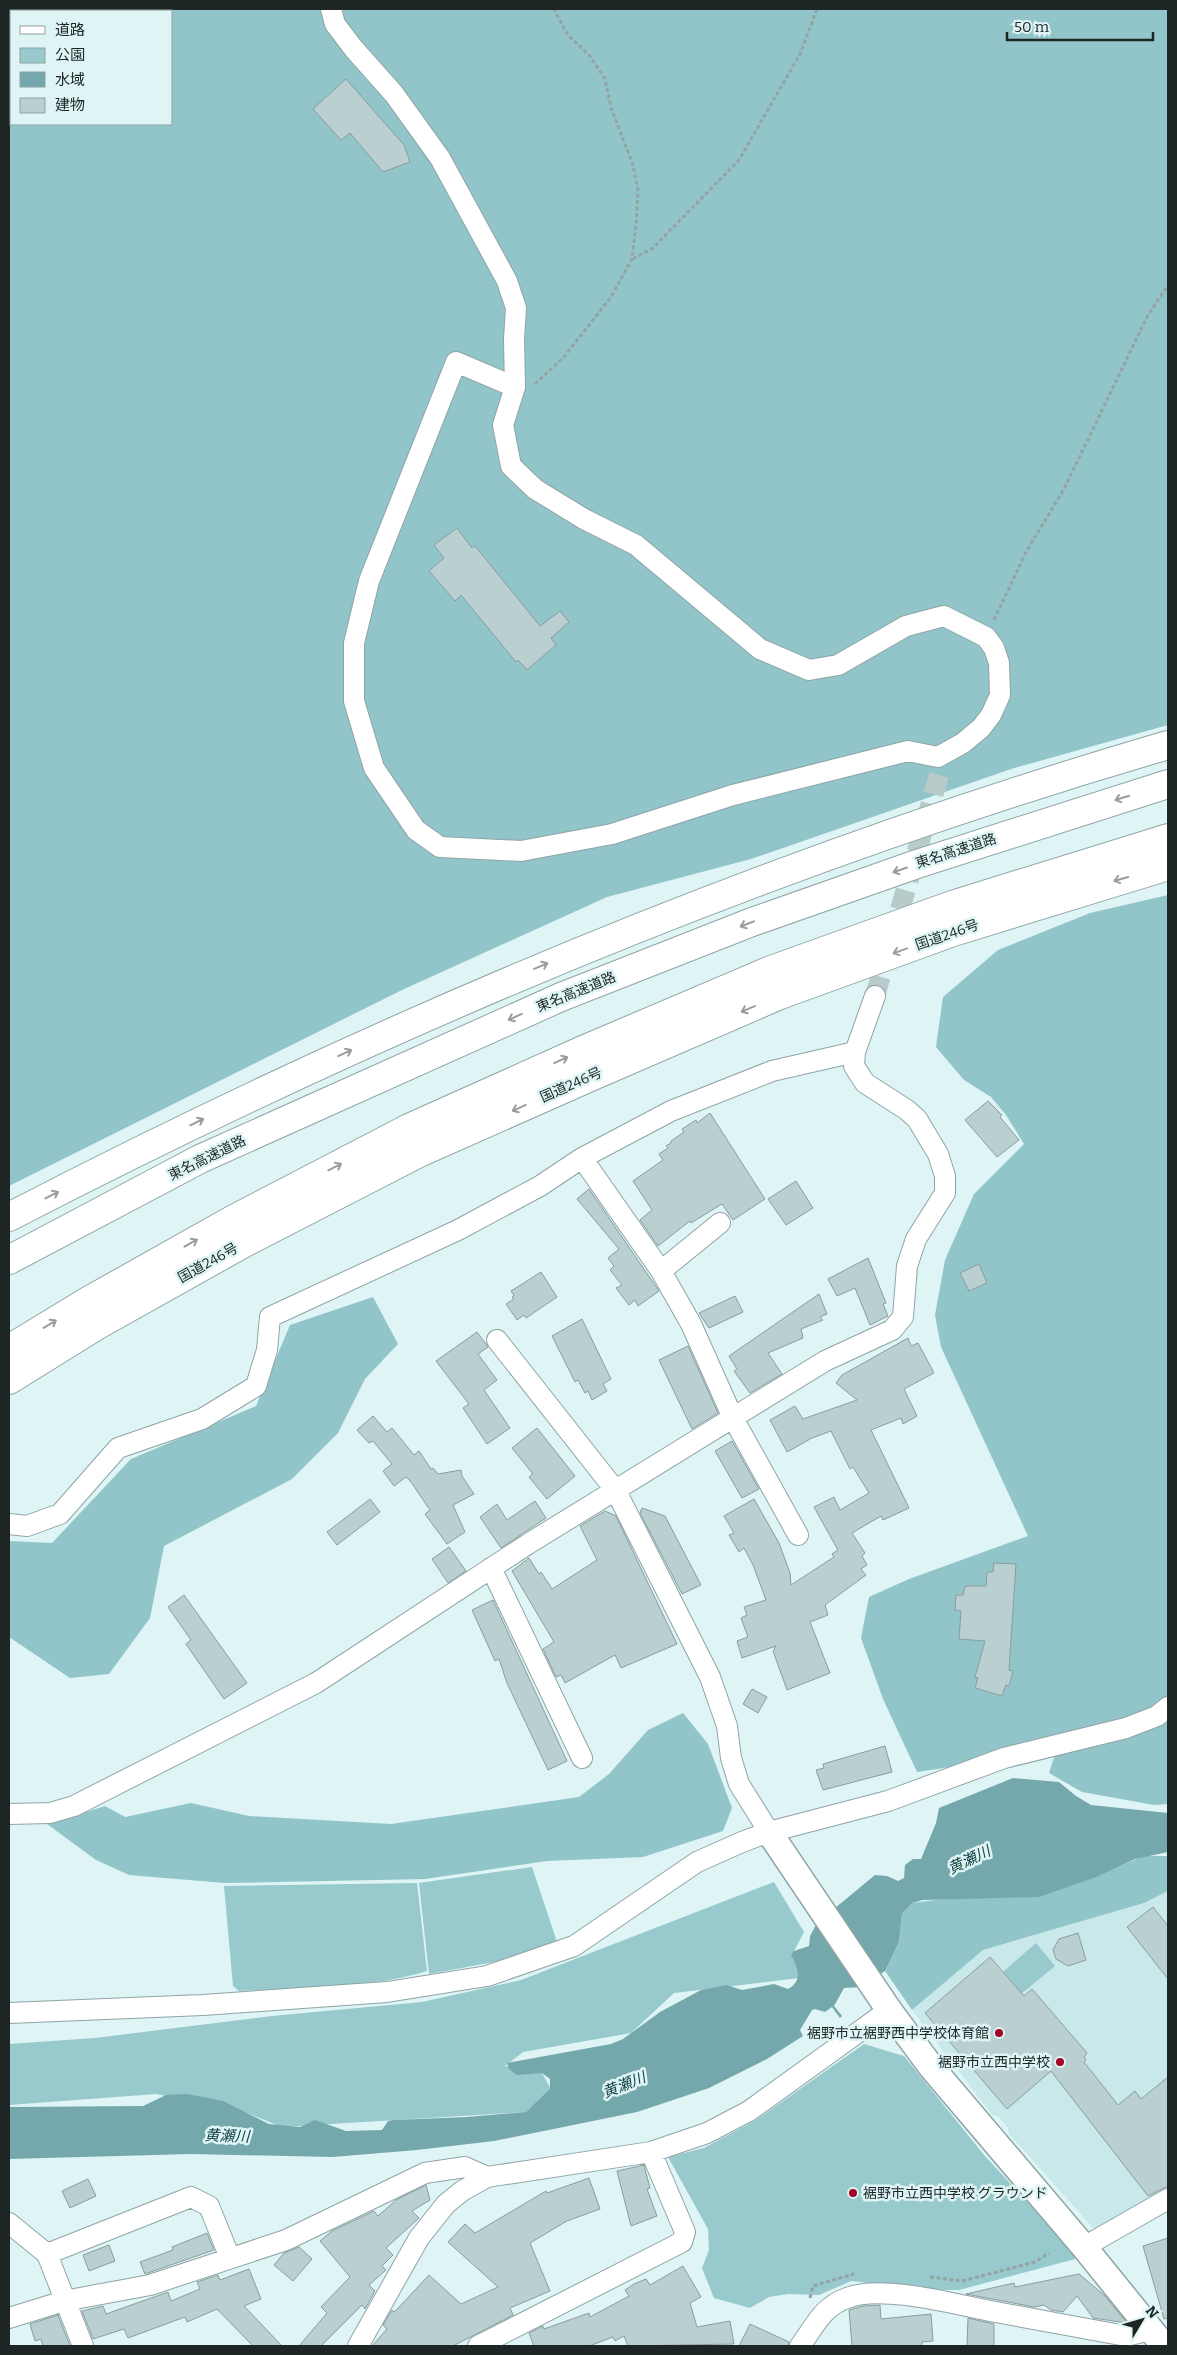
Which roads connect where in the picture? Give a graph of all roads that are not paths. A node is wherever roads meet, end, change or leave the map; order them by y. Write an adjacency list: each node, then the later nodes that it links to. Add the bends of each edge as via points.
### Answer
1 (331, 9): 2 (street, via 335,24 394,94 440,158 507,281 516,308 514,339)
2 (523, 388): 2 (street, via 456,362 369,581 354,643 354,701 374,768 416,830 440,847 521,851 612,834 733,795 908,751 940,763 981,728 991,715 1000,695 999,663 994,648 986,637 944,616 906,626 838,665 809,670 760,649 636,545 536,490 511,466 503,425)
3 (1168, 745): 10 (highway, one-way to 3, via 201,1120 548,963 913,825)
4 (1168, 784): 12 (highway, 東名高速道路, one-way to 12, via 1045,821 761,918 561,997 200,1160)
5 (1168, 838): 15 (highway, 国道246号, one-way to 5, via 234,1219 408,1128 583,1050 780,967 954,904)
6 (1168, 866): 16 (highway, 国道246号, one-way to 16, via 953,932 780,995 577,1082 419,1153 246,1242 96,1326)
7 (875, 996): 8 (street)
8 (855, 1052): 9 (street, via 772,1072 670,1110); 17 (street, via 854,1066 859,1077 917,1119 938,1154 945,1176 945,1193 916,1239 907,1266 903,1317 892,1330 825,1361)
9 (582, 1158): 13 (street); 19 (street, via 540,1186 458,1230 270,1317 267,1350 256,1386 202,1419 118,1448 60,1514 27,1526)
10 (9, 1217)
11 (720, 1223): 13 (street)
12 (9, 1260)
13 (661, 1271): 17 (street, via 691,1324)
14 (497, 1340): 18 (street)
15 (9, 1349)
16 (9, 1380)
17 (733, 1418): 18 (street); 20 (street)
18 (616, 1491): 21 (street); 25 (street, via 710,1677 728,1726 731,1758 739,1784)
19 (9, 1524)
20 (798, 1535)
21 (491, 1568): 23 (street); 24 (street, via 316,1683 236,1724 74,1806 50,1813)
22 (1168, 1707): 25 (street, via 1157,1716 1126,1728 1021,1753 888,1801)
23 (582, 1758)
24 (9, 1814)
25 (768, 1832): 26 (street); 27 (street, via 697,1862 574,1946 487,1976 387,1992 203,2005)
26 (887, 2006): 28 (street, via 749,2111 707,2133); 32 (street, via 932,2068)
27 (9, 2013)
28 (651, 2152): 29 (street); 40 (street, via 685,2232 682,2242)
29 (487, 2177): 34 (street, via 465,2167 425,2173 286,2240); 39 (street, via 446,2204 420,2238)
30 (1168, 2199): 32 (street)
31 (9, 2223): 33 (street)
32 (1084, 2247): 37 (street)
33 (47, 2254): 34 (street, via 191,2197 209,2206); 35 (street)
34 (230, 2258): 35 (street, via 150,2285)
35 (64, 2301): 36 (street); 38 (street)
36 (9, 2318)
37 (1157, 2338): 41 (street, via 1126,2336 927,2299 872,2293 848,2297 832,2305 823,2312)
38 (82, 2346)
39 (358, 2346)
40 (478, 2346)
41 (800, 2346)

